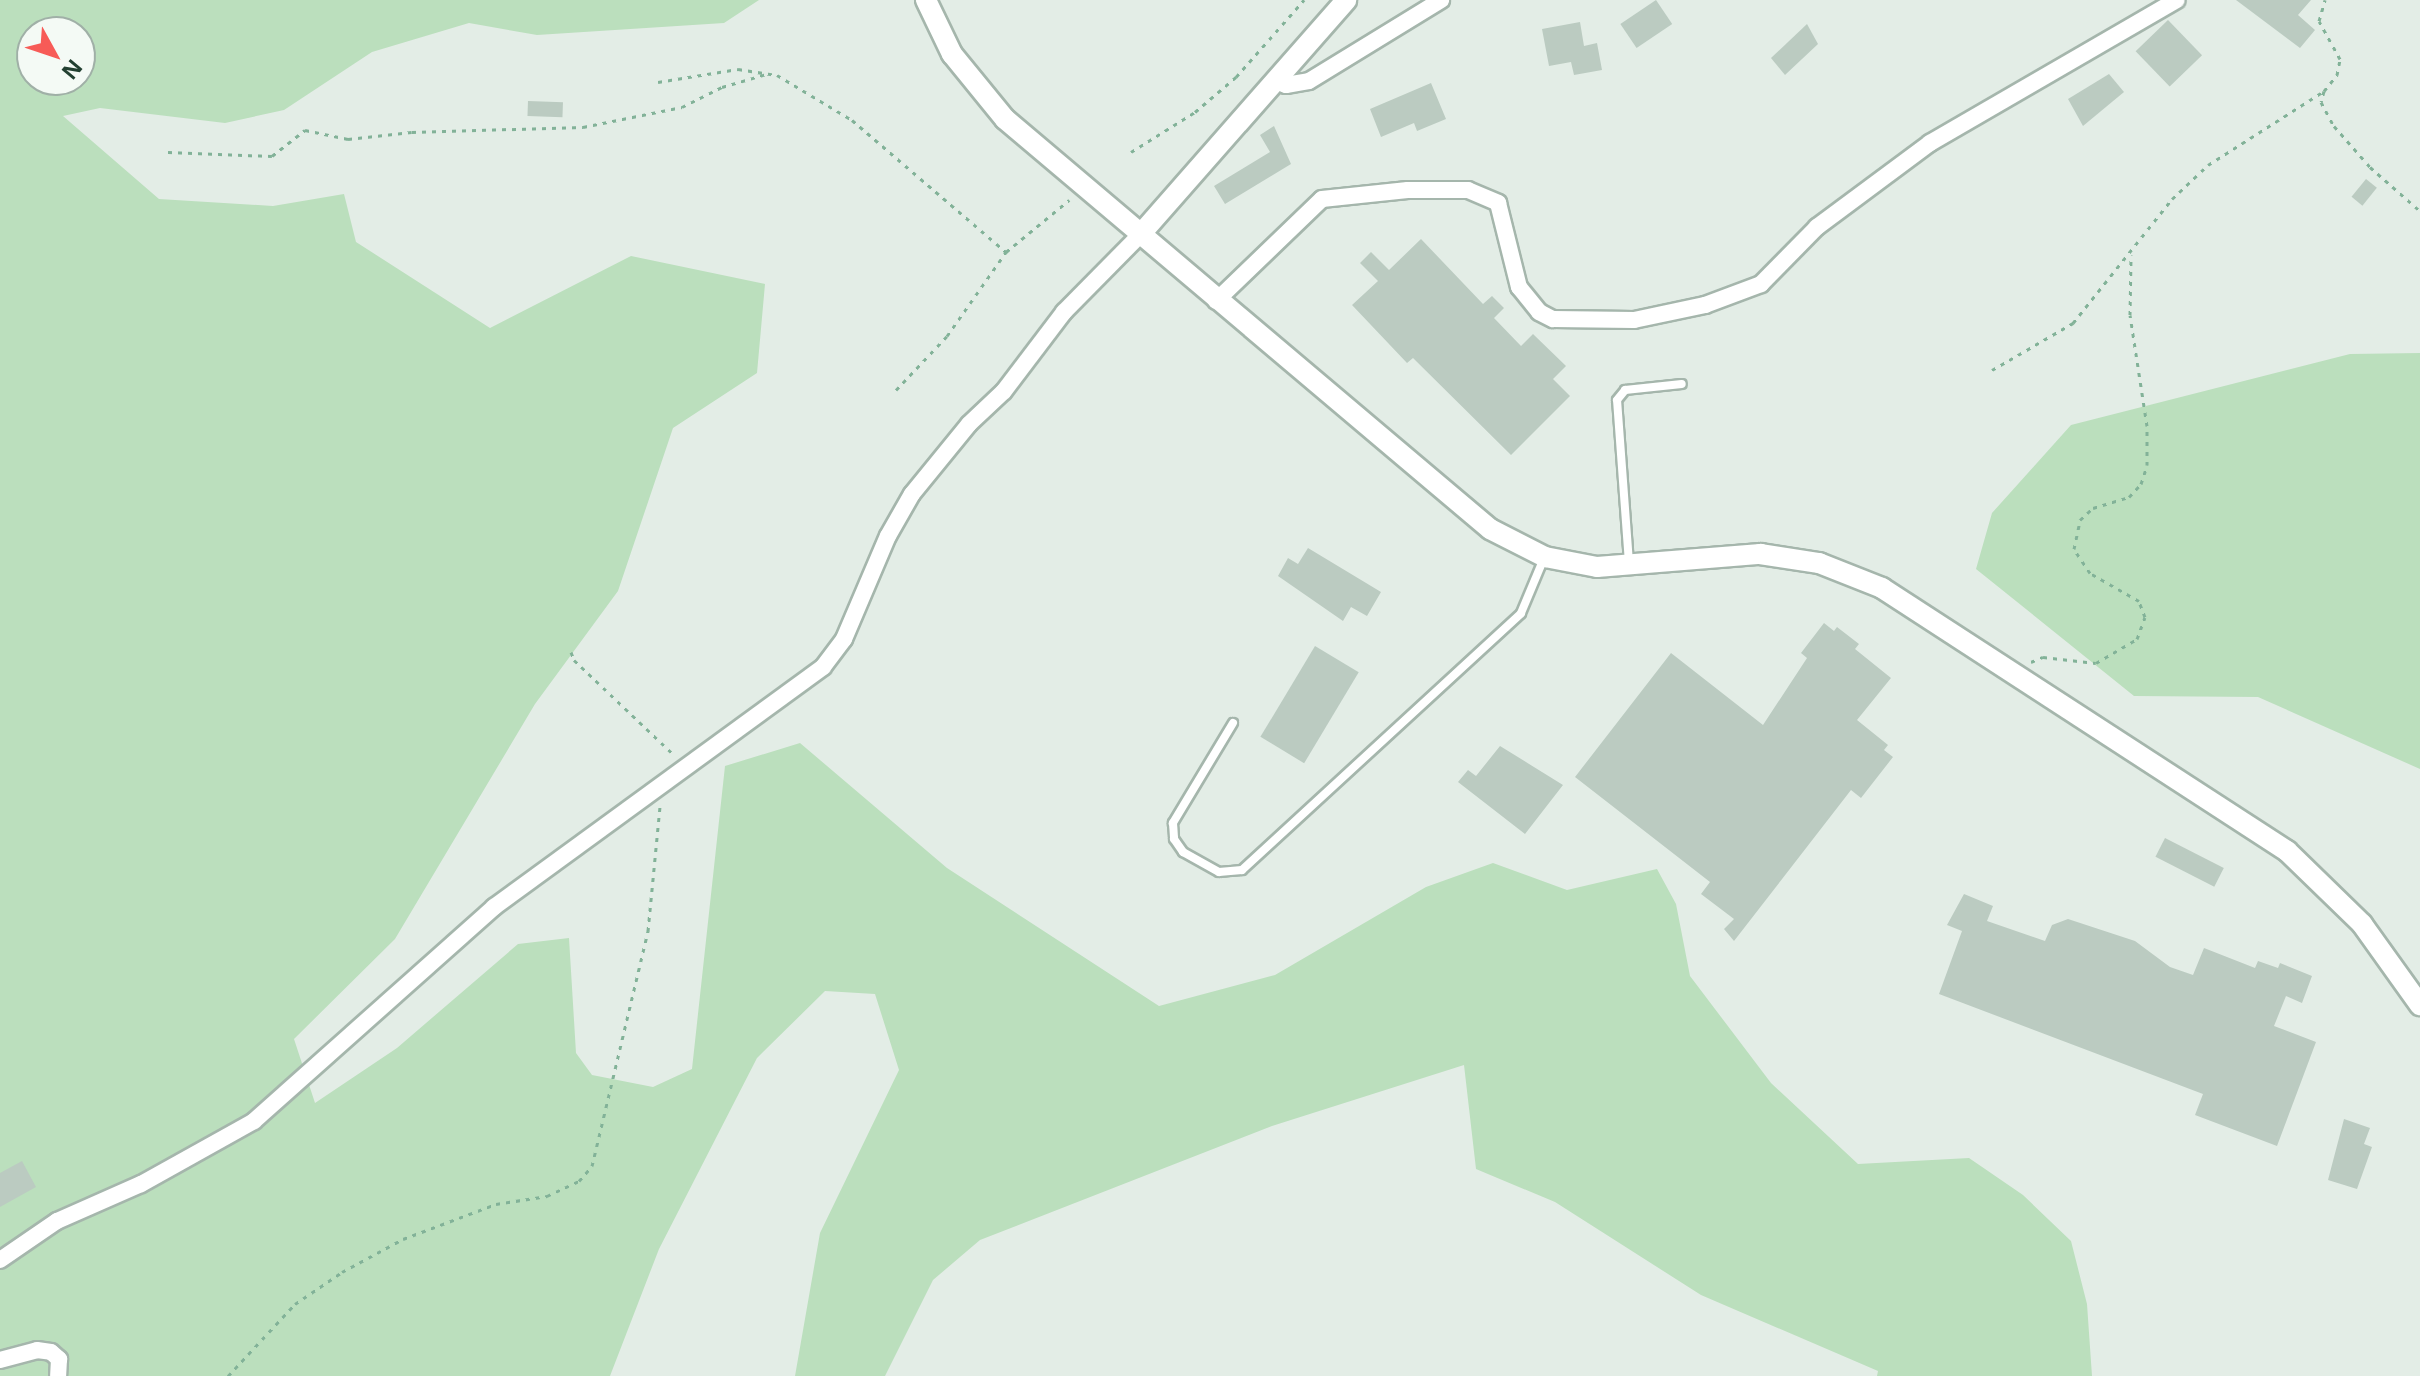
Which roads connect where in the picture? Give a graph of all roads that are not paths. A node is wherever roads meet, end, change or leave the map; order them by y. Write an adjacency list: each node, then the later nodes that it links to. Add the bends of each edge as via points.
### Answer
1 (926, 0): 6 (street, via 969,79 1005,119)
2 (1346, 0): 5 (street)
3 (1441, 0): 5 (street, via 1309,81 1286,85)
4 (2177, 0): 7 (street, via 1941,136 1817,227 1761,284 1705,305 1634,320 1553,319 1539,312 1519,287 1498,203 1480,192 1453,190 1322,199)
5 (1274, 80): 6 (street)
6 (1139, 236): 7 (street); 13 (street, via 1064,312 1004,391 969,424 912,494 835,656 494,907 254,1121 141,1184 57,1221)
7 (1216, 301): 9 (street, via 1473,517)
8 (1682, 384): 10 (lane, via 1625,390 1617,400)
9 (1545, 557): 10 (street); 11 (lane, via 1521,613 1242,870 1219,872 1183,852 1174,839 1173,823)
10 (1629, 567): 12 (street, via 1760,554 1819,563 1882,588 2287,851 2362,924)
11 (1233, 723)
12 (2420, 1005)
13 (0, 1260)
14 (0, 1360): 15 (street, via 37,1350 51,1352 59,1359)
15 (58, 1376)

